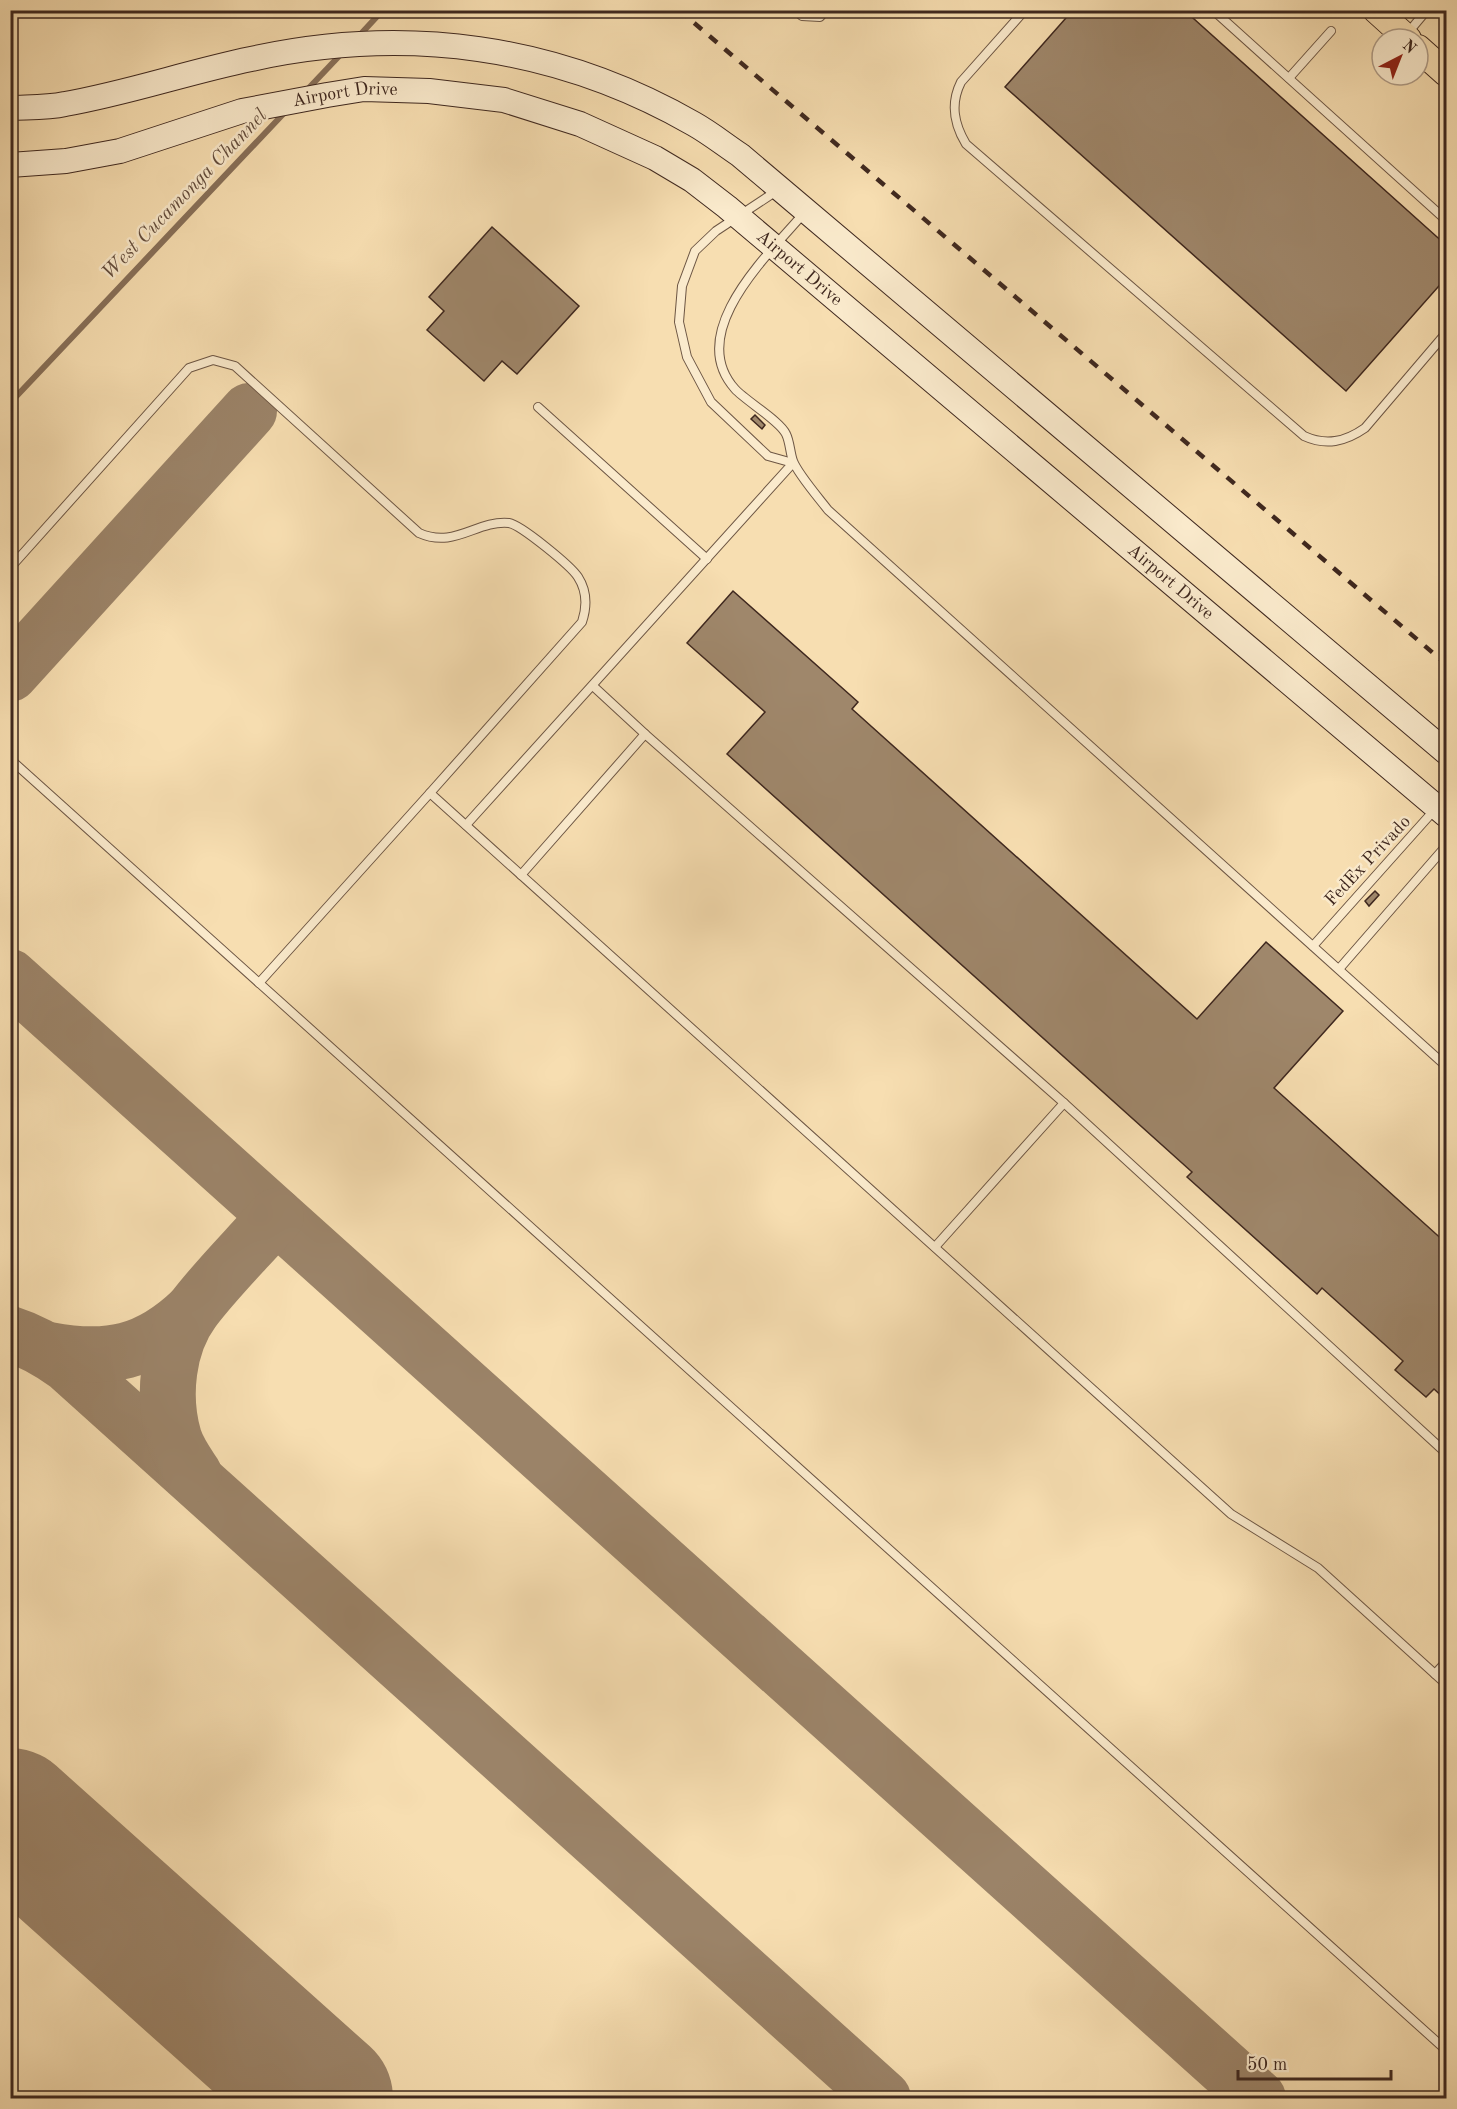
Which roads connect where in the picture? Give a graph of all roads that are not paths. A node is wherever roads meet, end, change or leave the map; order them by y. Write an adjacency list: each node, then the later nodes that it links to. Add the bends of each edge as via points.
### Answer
1 (795, 10): 2 (lane, via 802,16 820,17)
2 (826, 10)
3 (1025, 10): 20 (lane, via 961,82 955,94 955,121 966,144 1304,436 1336,441 1365,428)
4 (1213, 10): 12 (lane)
5 (1376, 10): 7 (main road)
6 (1427, 10): 8 (lane)
7 (1395, 27)
8 (1418, 27)
9 (1331, 31): 12 (lane)
10 (1430, 59): 11 (main road)
11 (1446, 73)
12 (1288, 78): 18 (lane)
13 (10, 108): 15 (main road, via 63,105 249,59 324,46 468,46 566,68 623,89 695,125)
14 (10, 165): 17 (main road, Airport Drive, via 66,161 120,151 268,105 364,90 429,91 504,100 580,124 655,158 692,180)
15 (780, 188): 16 (main road); 17 (lane)
16 (806, 210): 19 (lane); 27 (main road)
17 (738, 216): 19 (main road, Airport Drive); 22 (lane, via 696,251 682,286 680,322 687,357 711,402 768,456)
18 (1446, 220)
19 (775, 247): 22 (lane, via 729,306 718,349 723,373 735,390 786,433); 30 (main road, Airport Drive)
20 (1446, 333)
21 (537, 407): 23 (lane)
22 (793, 463): 23 (lane); 34 (lane, via 828,510)
23 (707, 559): 25 (lane)
24 (10, 568): 29 (lane, via 189,368 213,360 235,366 419,533 432,539 446,539 511,523 526,530 578,577 587,609 582,622)
25 (593, 686): 26 (lane); 31 (lane)
26 (645, 734): 33 (lane); 38 (lane)
27 (1446, 752)
28 (10, 759): 36 (lane)
29 (430, 793): 31 (lane); 36 (lane)
30 (1444, 807): 34 (lane, FedEx Privado)
31 (466, 825): 33 (lane)
32 (1446, 846): 35 (lane)
33 (521, 875): 39 (lane)
34 (1312, 946): 35 (lane)
35 (1339, 969): 37 (lane)
36 (259, 983): 44 (lane)
37 (1446, 1066)
38 (1064, 1102): 39 (lane); 40 (lane)
39 (935, 1247): 42 (lane, via 1231,1514 1318,1568)
40 (1446, 1453)
41 (1446, 1662): 42 (lane)
42 (1435, 1674): 43 (lane)
43 (1446, 1684)
44 (1446, 2050)

